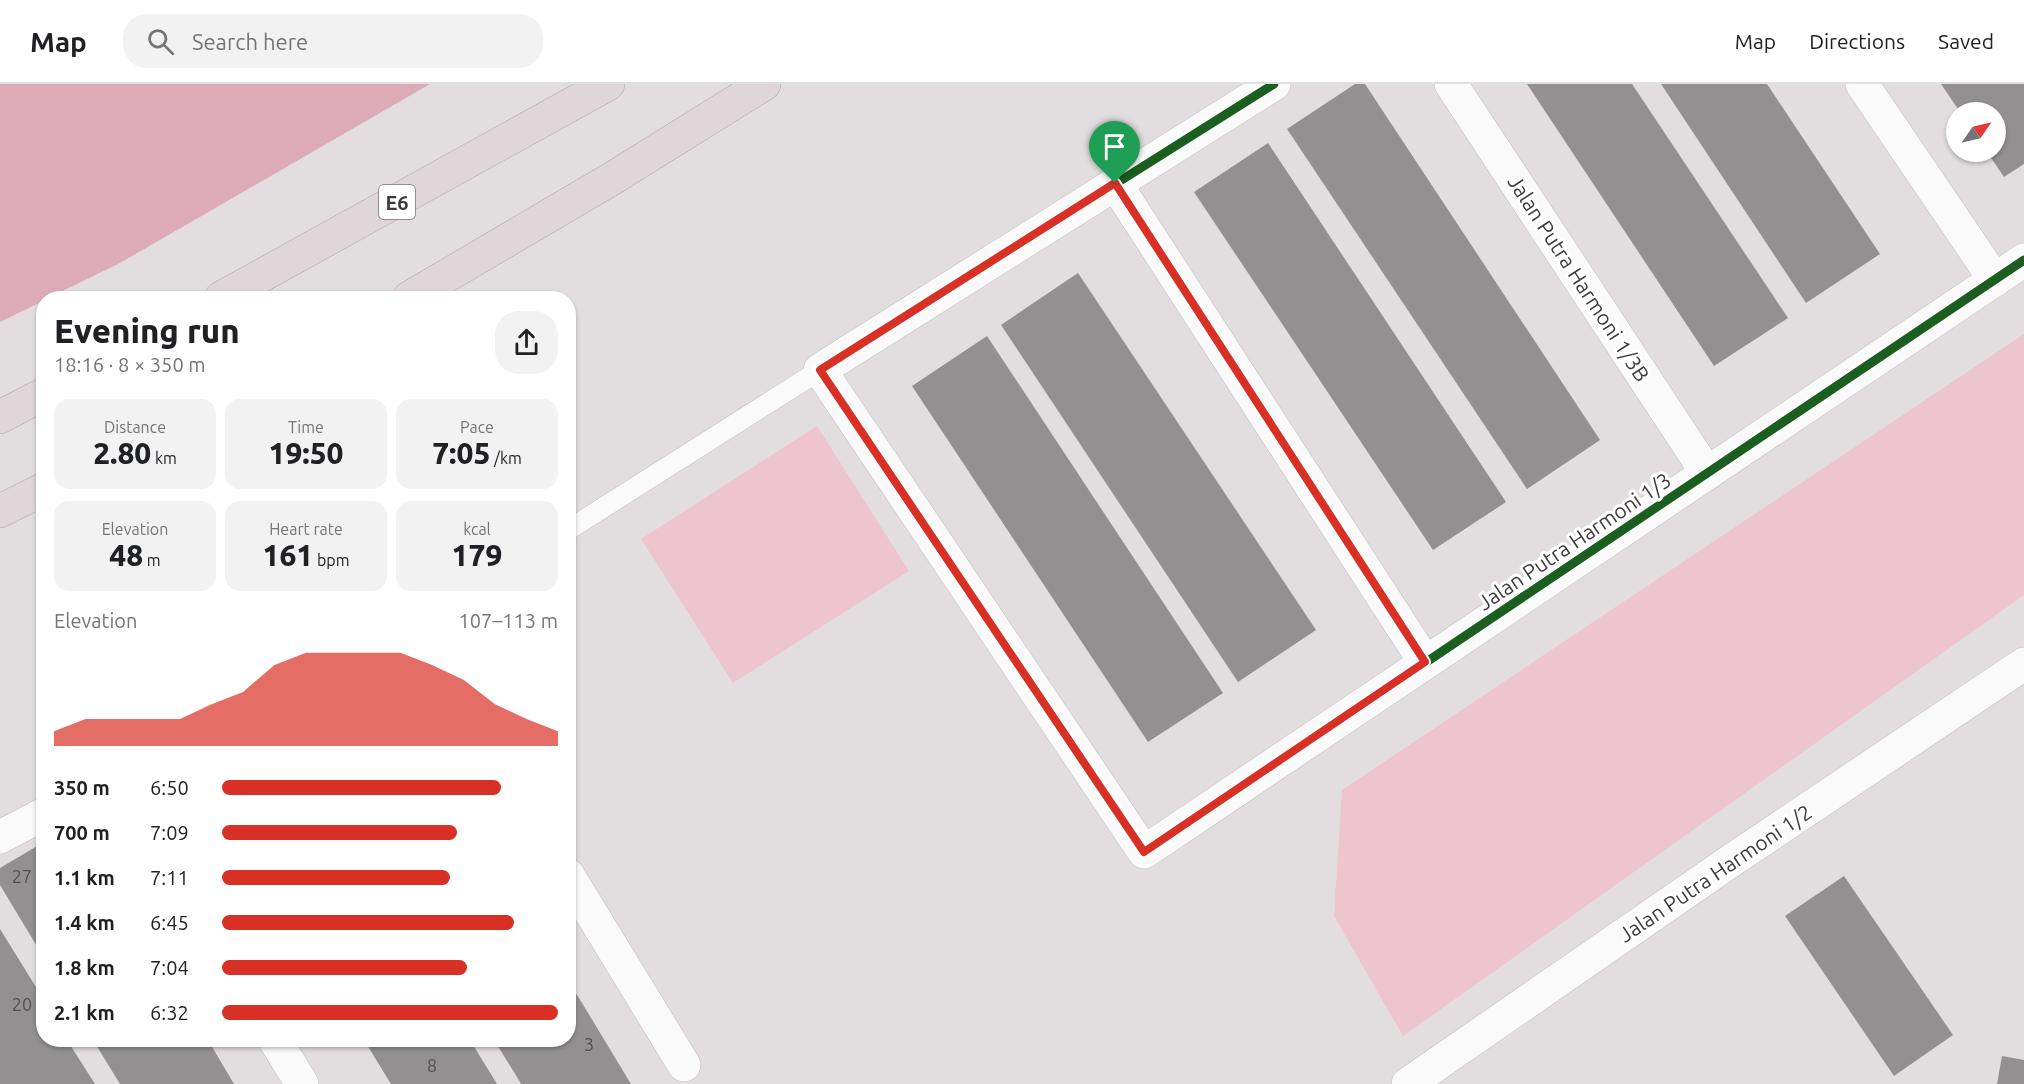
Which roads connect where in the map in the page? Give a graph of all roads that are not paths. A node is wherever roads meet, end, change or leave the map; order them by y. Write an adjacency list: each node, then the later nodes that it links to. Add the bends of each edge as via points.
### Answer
1 (608, 84): 9 (highway, E6)
2 (764, 84): 10 (highway)
3 (1274, 84): 6 (street)
4 (1451, 84): 14 (street, Jalan Putra Harmoni 1/3B)
5 (1862, 84): 8 (street)
6 (1115, 183): 11 (street); 18 (street)
7 (2024, 260): 8 (street, Jalan Putra Harmoni 1/3)
8 (1995, 280): 14 (street, Jalan Putra Harmoni 1/3)
9 (234, 291)
10 (421, 291)
11 (820, 370): 17 (lane); 18 (street, Jalan Putra Harmoni 1/3, via 1144,852)
12 (36, 398): 13 (highway)
13 (0, 417)
14 (1707, 473): 18 (street, Jalan Putra Harmoni 1/3)
15 (36, 493): 16 (highway)
16 (0, 511)
17 (576, 525)
18 (1425, 662)
19 (2024, 664): 26 (street, Jalan Putra Harmoni 1/2)
20 (36, 818): 21 (street)
21 (0, 837)
22 (576, 888): 24 (street)
23 (279, 1047): 25 (street)
24 (684, 1065)
25 (302, 1084)
26 (1408, 1084)

